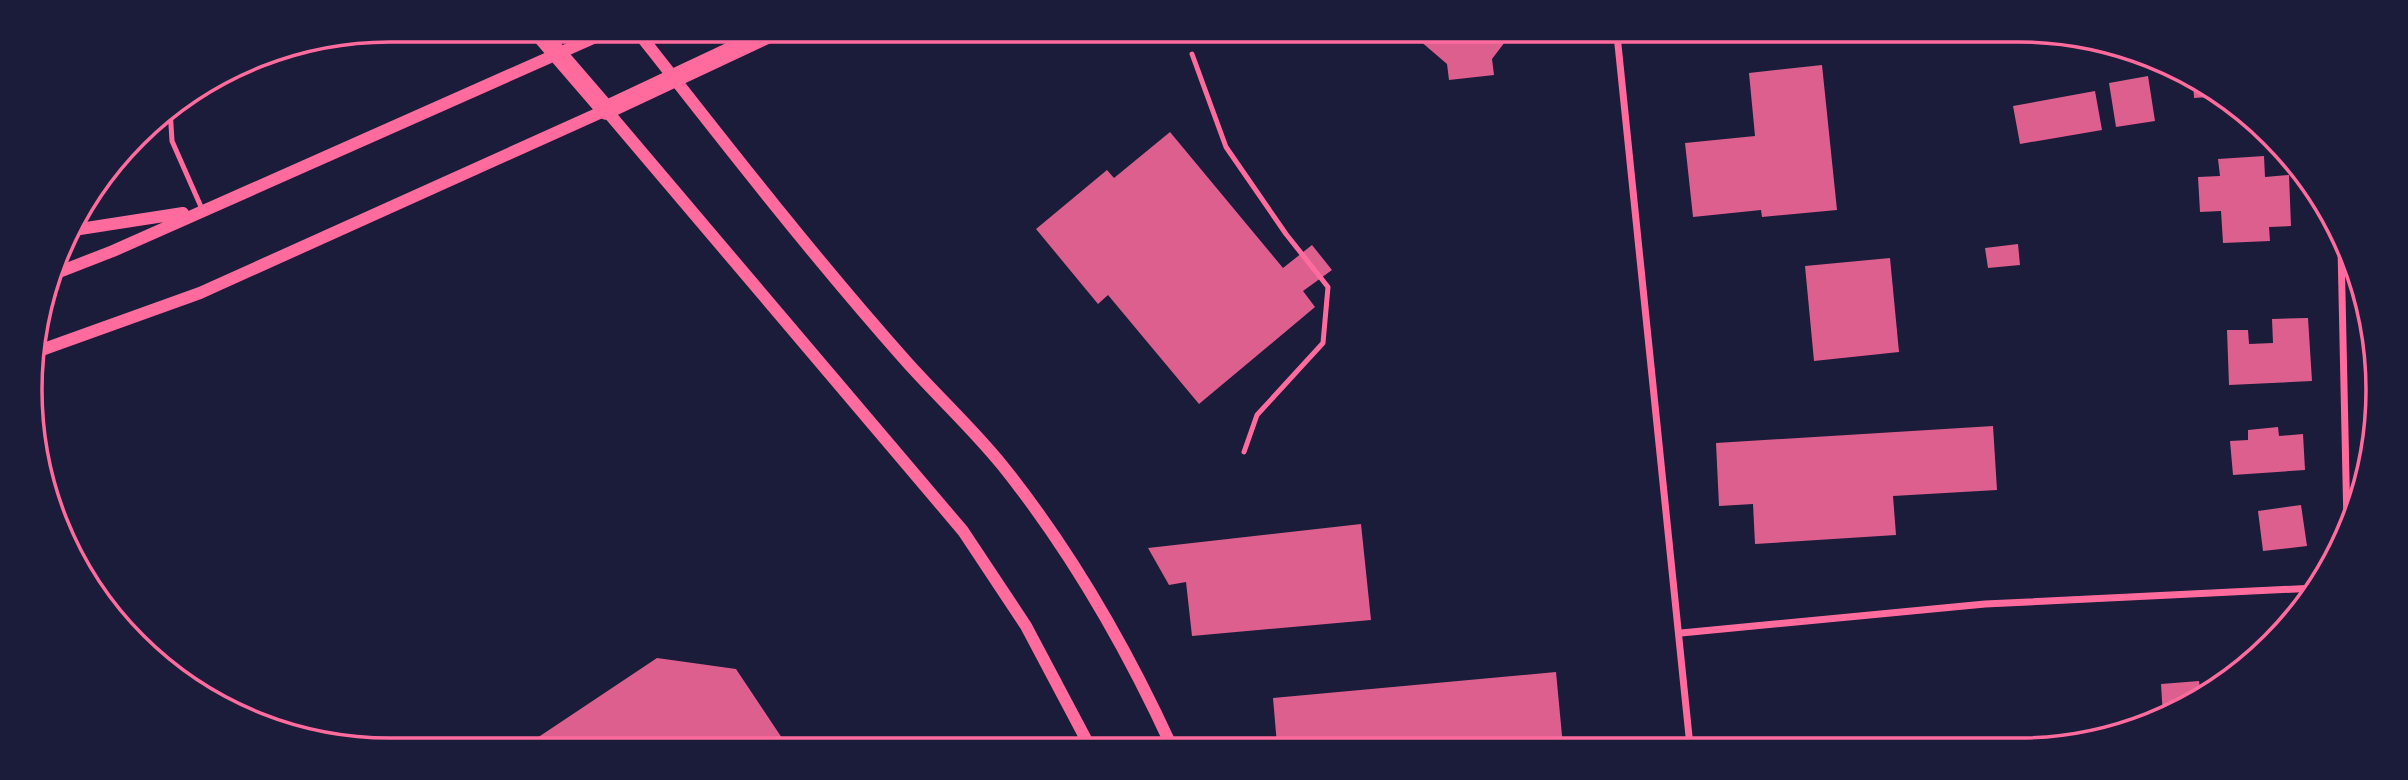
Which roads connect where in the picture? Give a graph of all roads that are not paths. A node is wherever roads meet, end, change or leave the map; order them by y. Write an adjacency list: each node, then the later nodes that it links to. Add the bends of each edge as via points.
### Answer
1 (547, 42): 6 (highway)
2 (584, 42): 6 (street)
3 (646, 42): 8 (street)
4 (751, 42): 8 (highway)
5 (1618, 42): 19 (street)
6 (557, 54): 9 (highway); 11 (street)
7 (1192, 54): 16 (lane, via 1226,147 1328,287 1323,343 1257,415)
8 (674, 78): 9 (highway); 21 (street, via 904,360 1000,463 1045,520 1112,627)
9 (606, 110): 15 (street, via 200,293); 20 (street, via 963,531 1026,626)
10 (169, 121): 11 (lane, via 172,141)
11 (200, 210): 12 (street); 14 (street)
12 (82, 229)
13 (2342, 263): 17 (street)
14 (63, 271)
15 (45, 349)
16 (1244, 452)
17 (2347, 506)
18 (2303, 589): 19 (street, via 1985,604)
19 (1681, 634): 22 (street)
20 (1085, 738)
21 (1168, 738)
22 (1689, 738)

